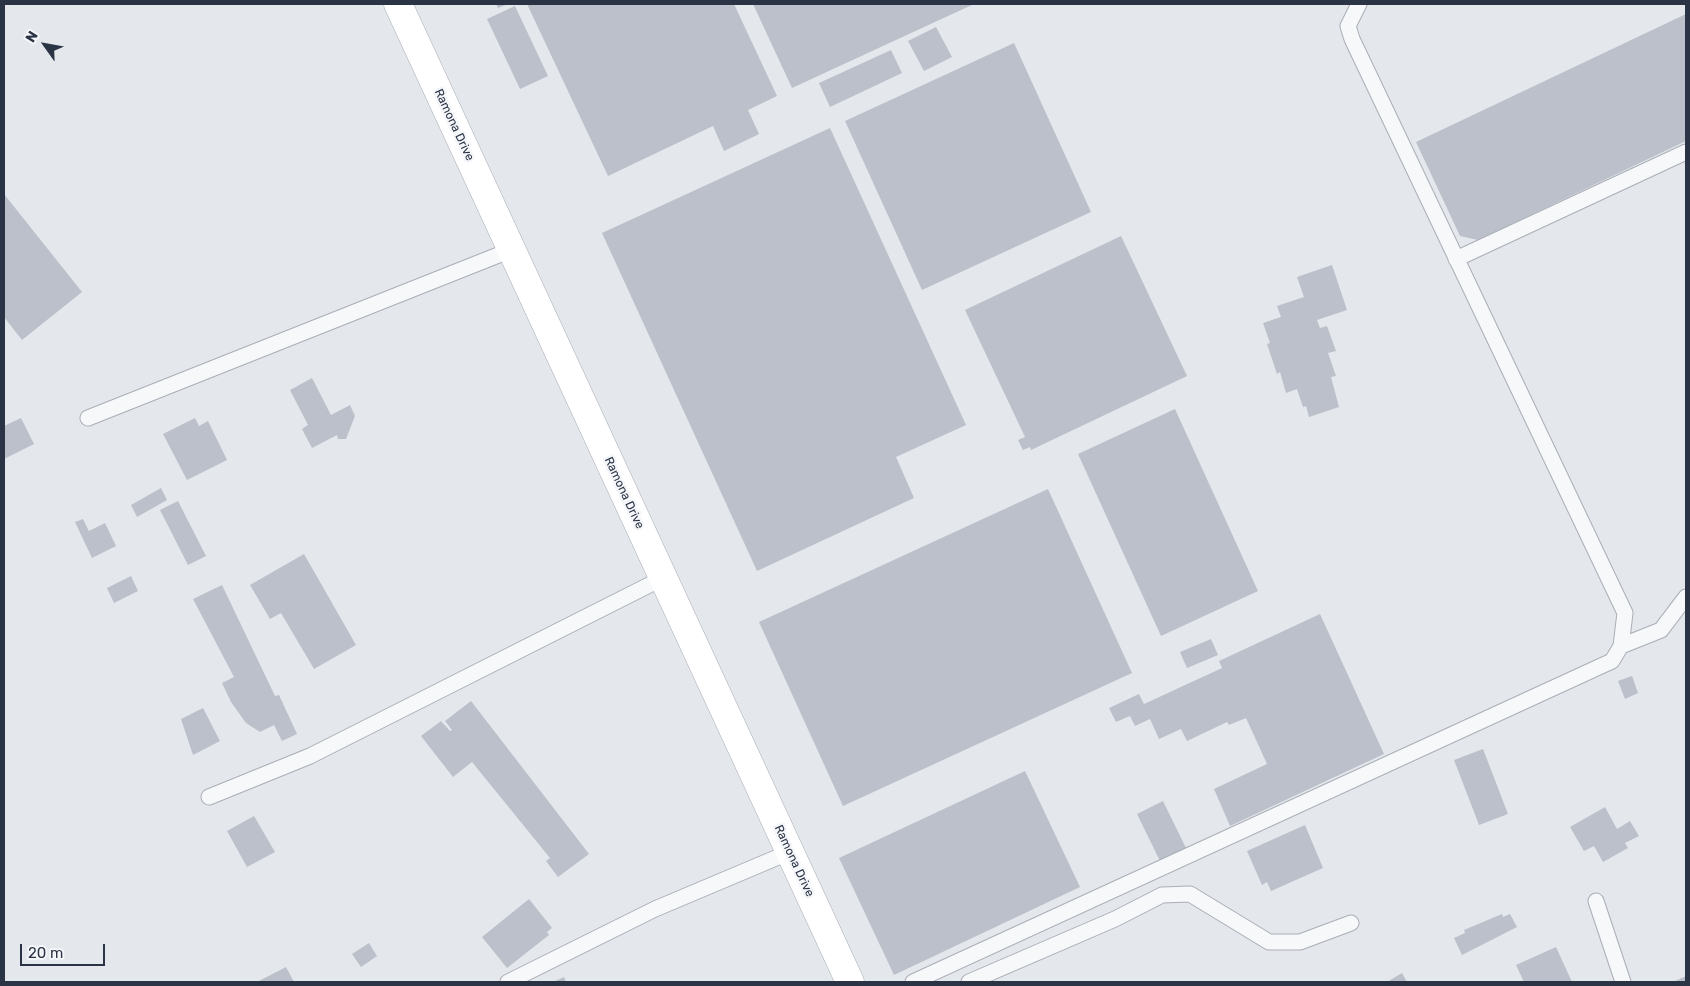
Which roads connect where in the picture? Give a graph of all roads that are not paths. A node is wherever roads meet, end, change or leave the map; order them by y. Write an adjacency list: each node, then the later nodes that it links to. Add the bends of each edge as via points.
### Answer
1 (398, 4): 4 (street, Ramona Drive)
2 (1359, 4): 5 (lane, via 1348,26 1352,39)
3 (1686, 152): 5 (lane)
4 (511, 250): 6 (lane); 7 (street, Ramona Drive)
5 (1456, 259): 9 (lane, via 1625,613)
6 (88, 418)
7 (663, 578): 10 (lane, via 310,756); 11 (street, Ramona Drive)
8 (1686, 597): 9 (lane, via 1661,630)
9 (1621, 646): 16 (lane, via 1612,661)
10 (209, 797)
11 (790, 852): 14 (lane, via 655,909); 15 (street, Ramona Drive)
12 (1596, 901): 18 (lane)
13 (1351, 923): 17 (lane, via 1300,942 1269,942 1190,894 1162,895 1115,919)
14 (508, 982)
15 (850, 982)
16 (913, 982)
17 (969, 982)
18 (1623, 982)

